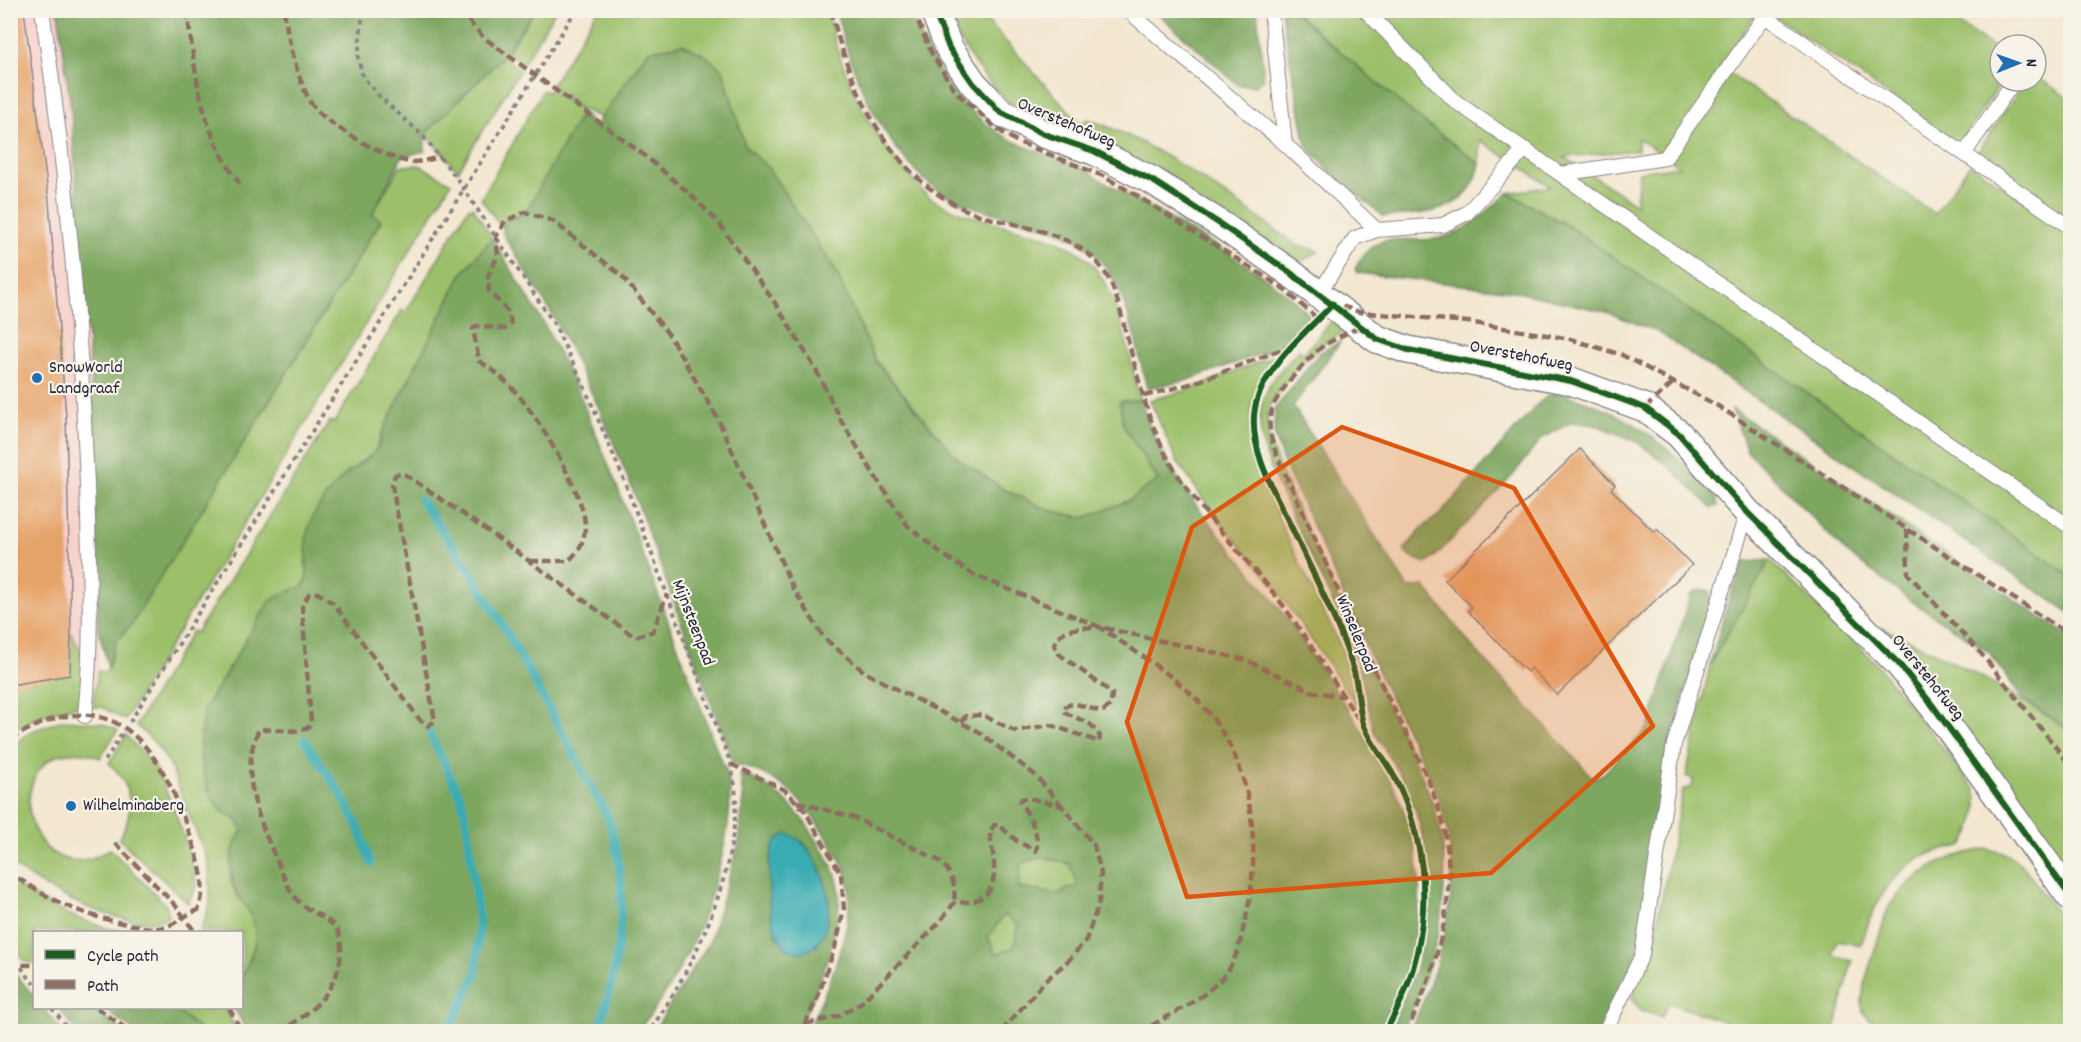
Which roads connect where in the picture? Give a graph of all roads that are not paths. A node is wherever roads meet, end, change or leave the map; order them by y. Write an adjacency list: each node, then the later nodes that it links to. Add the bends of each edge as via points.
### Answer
1 (42, 10): 17 (lane, via 73,258 84,411 90,640)
2 (934, 10): 14 (street, Overstehofweg, via 949,48 973,83 1000,112 1044,134 1094,151 1153,181)
3 (1127, 10): 8 (lane)
4 (1271, 10): 8 (lane)
5 (1365, 10): 9 (lane, via 1456,102)
6 (1763, 12): 10 (lane); 11 (lane, via 1665,158)
7 (2006, 93): 10 (lane)
8 (1285, 144): 13 (lane)
9 (1525, 149): 11 (lane); 13 (lane, via 1467,213 1443,225)
10 (1964, 154): 12 (lane)
11 (1561, 174): 16 (lane)
12 (2070, 227)
13 (1377, 230): 14 (lane, via 1355,238)
14 (1319, 293): 15 (street, Overstehofweg, via 1377,339 1408,350 1571,381 1645,408 1679,434)
15 (1747, 512): 18 (street, Overstehofweg, via 1899,664); 19 (lane, via 1674,744 1642,956)
16 (2070, 526)
17 (85, 716)
18 (2070, 896)
19 (1605, 1032)

